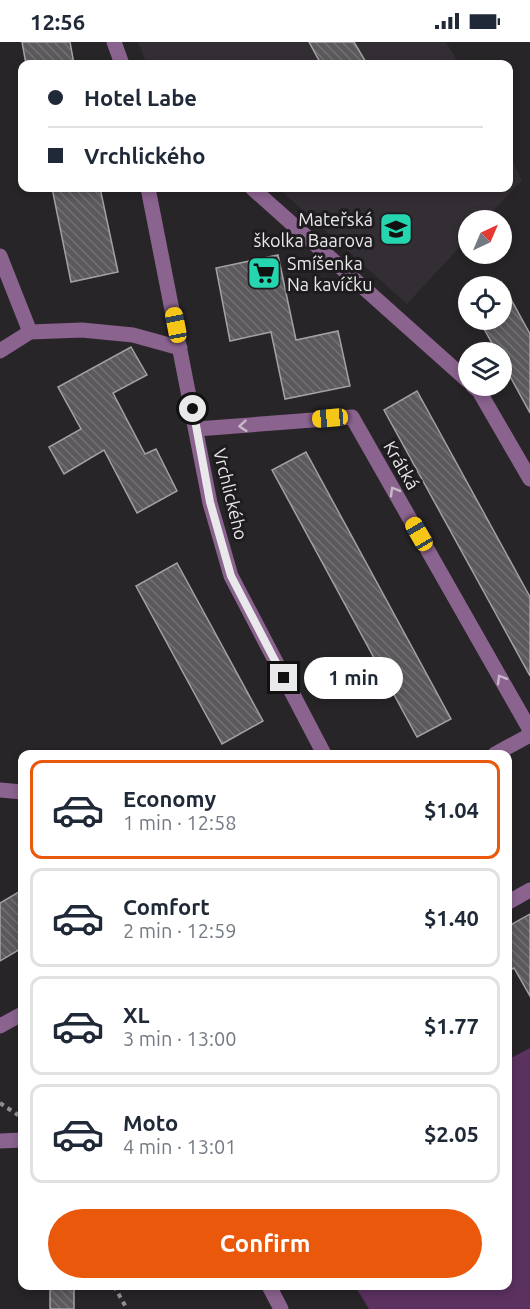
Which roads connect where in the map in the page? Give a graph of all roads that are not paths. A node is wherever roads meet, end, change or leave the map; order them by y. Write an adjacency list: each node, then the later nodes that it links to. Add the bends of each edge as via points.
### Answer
1 (114, 42): 2 (street)
2 (121, 60)
3 (149, 192): 7 (street, Vrchlického)
4 (256, 192): 9 (street)
5 (0, 255): 6 (street)
6 (30, 332): 7 (street, via 82,330 133,334); 8 (street)
7 (180, 348): 11 (street, Vrchlického)
8 (0, 351)
9 (458, 372)
10 (482, 396): 12 (street)
11 (197, 429): 13 (street, Krátká, one-way to 11, via 352,417); 15 (street, Vrchlického, via 210,502 231,576)
12 (530, 479)
13 (530, 730)
14 (530, 735): 16 (street)
15 (322, 750)
16 (502, 750)
17 (0, 790): 18 (street)
18 (18, 792)
19 (530, 890): 20 (street)
20 (512, 900)
21 (18, 1016): 22 (street)
22 (0, 1026)
23 (0, 1140): 24 (street)
24 (18, 1140)
25 (271, 1290): 26 (street)
26 (281, 1309)

